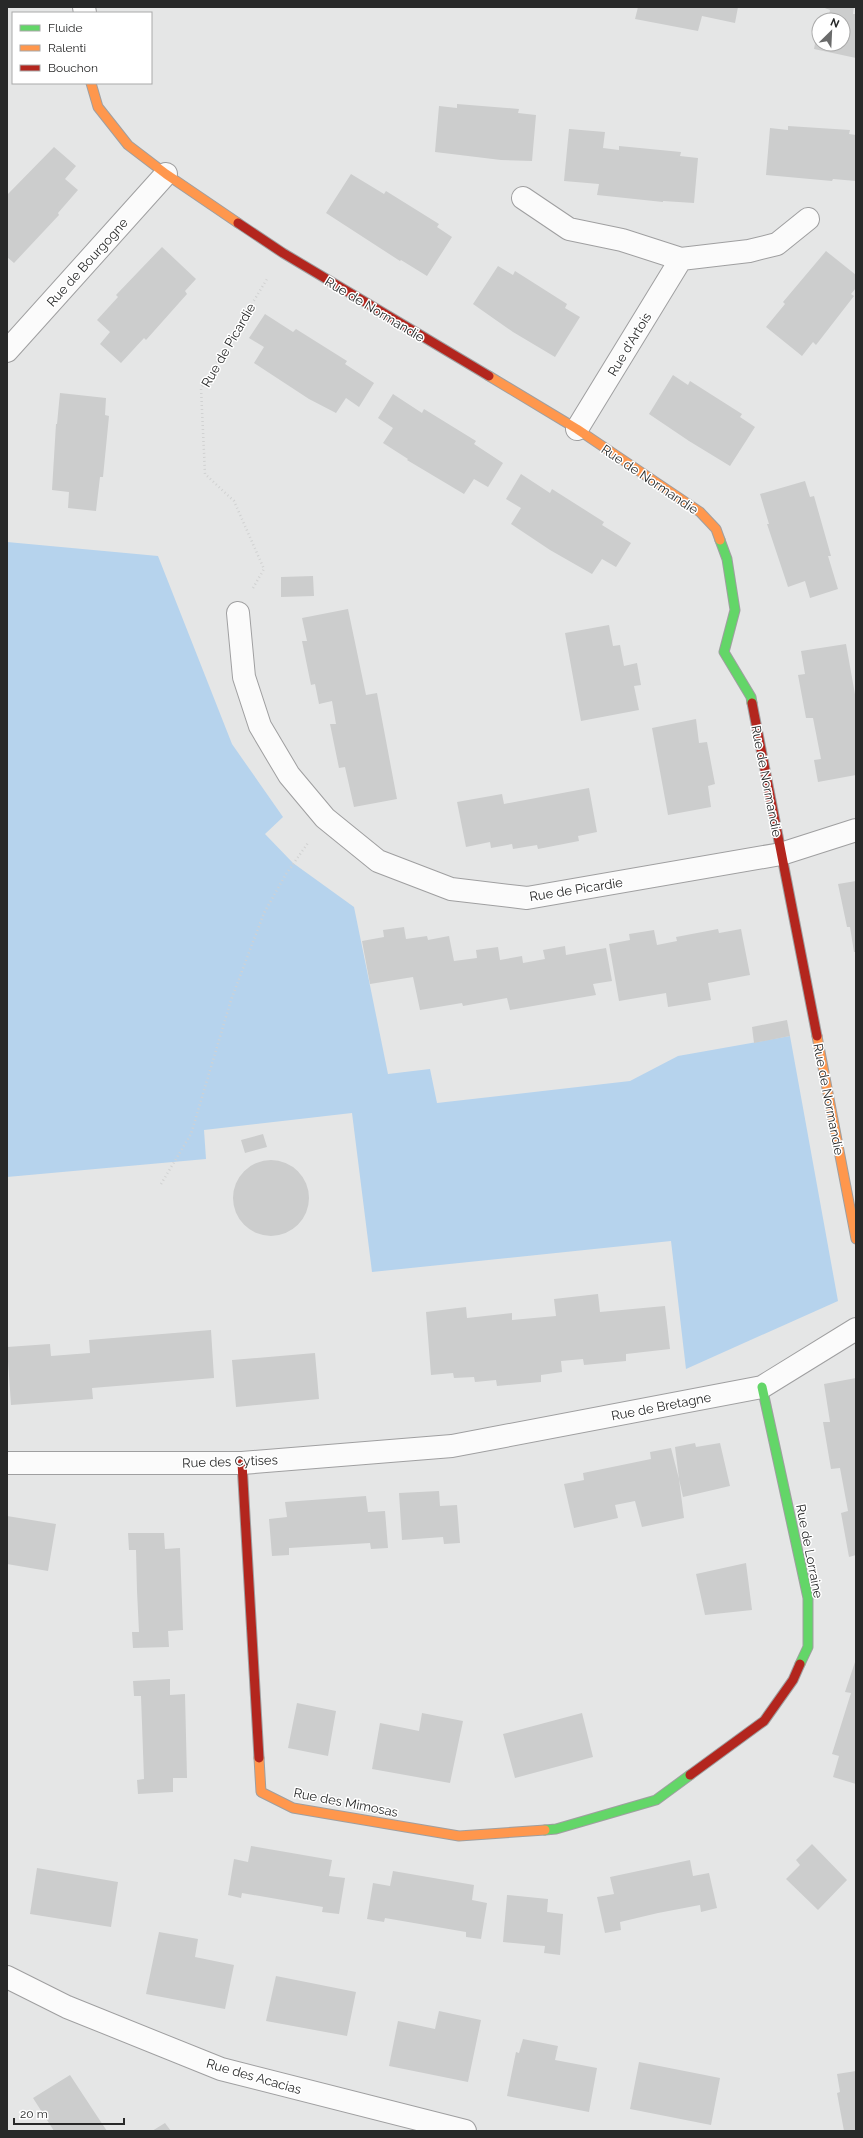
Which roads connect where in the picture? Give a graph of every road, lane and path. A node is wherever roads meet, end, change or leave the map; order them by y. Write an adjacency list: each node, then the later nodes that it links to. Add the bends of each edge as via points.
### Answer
1 (91, 84): 2 (street, Rue de Normandie, via 98,107 128,145)
2 (166, 174): 5 (street, Rue de Normandie); 7 (street, Rue de Bourgogne)
3 (523, 198): 6 (street, via 569,228 622,240)
4 (808, 219): 6 (street, via 778,244 749,251)
5 (283, 253): 8 (street, Rue de Normandie); 9 (path, Rue de Picardie, via 201,388 205,474 234,501 264,569)
6 (681, 259): 8 (street, Rue d'Artois)
7 (7, 351)
8 (577, 429): 12 (street, Rue de Normandie, via 700,512 716,529 727,559 735,610 724,652 751,698)
9 (238, 613): 10 (street, Rue de Picardie, via 244,677 260,726 289,775)
10 (325, 818): 12 (street, Rue de Picardie, via 378,861 451,889 528,898); 13 (path, via 286,874 264,913 231,1000 191,1134)
11 (856, 830): 12 (street, Rue de Picardie)
12 (781, 854): 14 (street, Rue de Normandie)
13 (161, 1184)
14 (856, 1239)
15 (856, 1330): 16 (street, Rue de Bretagne)
16 (762, 1387): 17 (street, Rue de Bretagne); 20 (street, Rue de Lorraine, via 808,1598 808,1647 793,1680 764,1721)
17 (452, 1446): 18 (street, Rue des Cytises)
18 (242, 1463): 19 (street, Rue des Cytises); 20 (street, Rue des Mimosas, via 261,1792 293,1808 458,1836 556,1829)
19 (7, 1464)
20 (656, 1800)
21 (7, 1977): 22 (street, Rue des Acacias, via 67,2007 221,2069)
22 (465, 2131)

